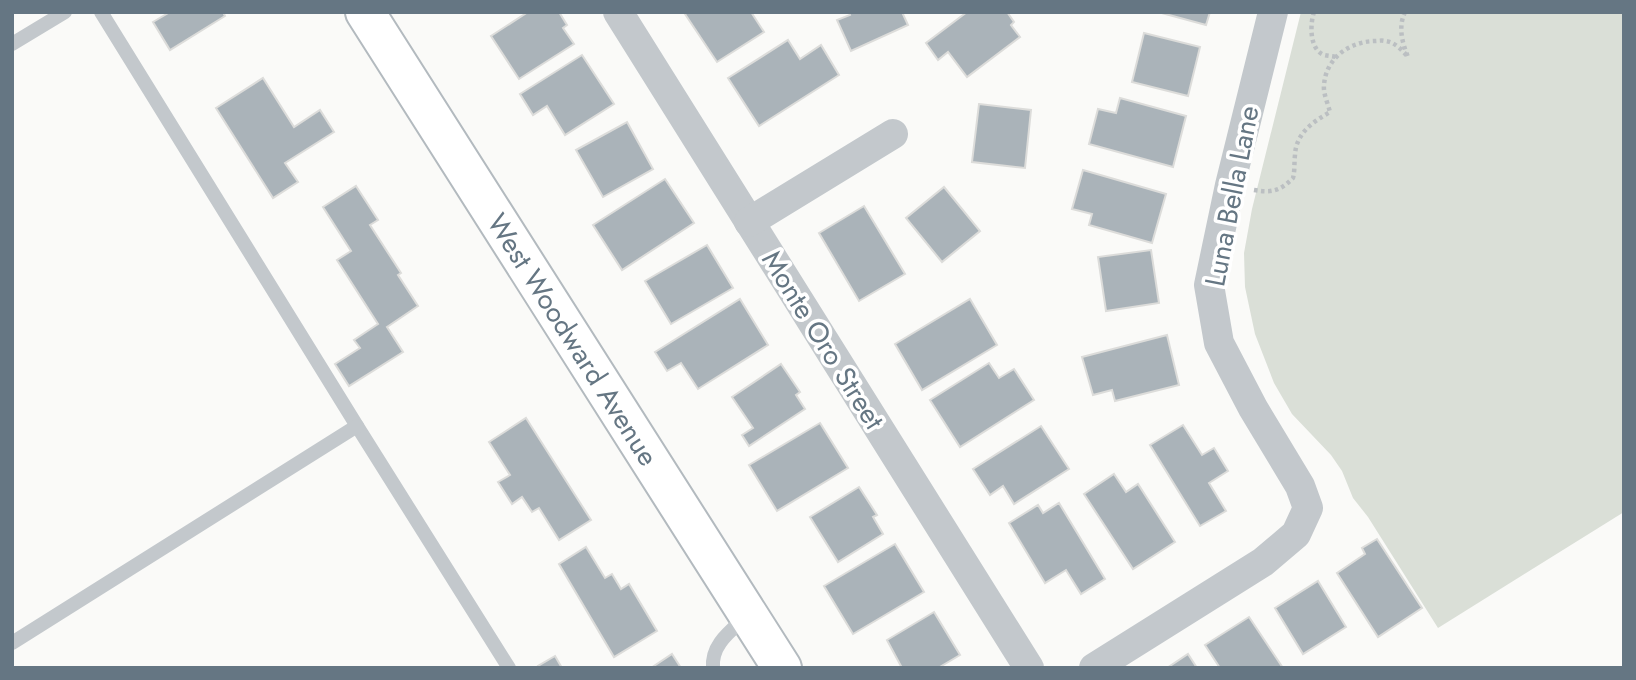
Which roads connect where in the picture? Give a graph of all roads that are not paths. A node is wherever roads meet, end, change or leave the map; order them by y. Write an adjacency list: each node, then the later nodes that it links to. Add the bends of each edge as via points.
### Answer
1 (65, 12): 6 (lane)
2 (100, 12): 9 (lane)
3 (365, 12): 10 (street, West Woodward Avenue)
4 (618, 12): 8 (street, Monte Oro Street)
5 (1273, 12): 16 (street, Luna Bella Lane, via 1209,285 1219,343 1308,508 1296,534 1263,562)
6 (12, 44)
7 (893, 134): 8 (street)
8 (749, 222): 15 (street, Monte Oro Street)
9 (357, 426): 11 (lane); 12 (lane)
10 (747, 615): 13 (lane, via 718,643); 14 (street, West Woodward Avenue)
11 (12, 643)
12 (509, 668)
13 (712, 668)
14 (782, 668)
15 (1029, 668)
16 (1094, 668)

